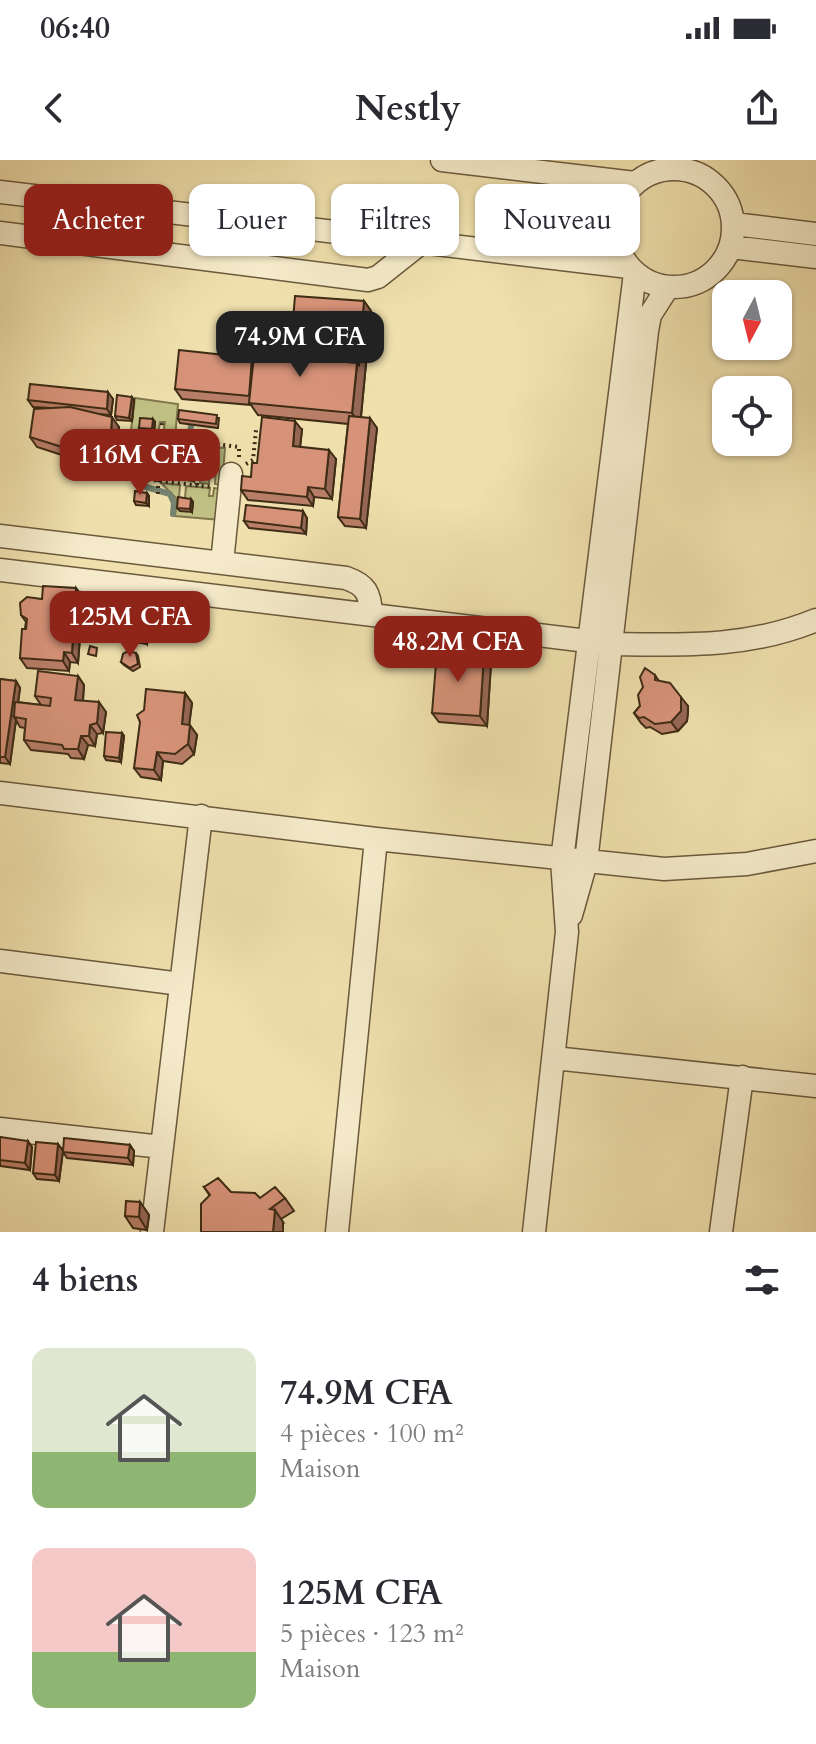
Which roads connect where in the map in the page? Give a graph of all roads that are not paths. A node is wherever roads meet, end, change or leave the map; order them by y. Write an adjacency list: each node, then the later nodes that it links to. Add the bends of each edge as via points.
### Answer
1 (442, 160): 2 (street)
2 (651, 170): 4 (street, via 681,169 711,182 727,201); 12 (street, via 623,197 616,214 619,251)
3 (0, 192): 5 (street)
4 (734, 224): 7 (street); 9 (street)
5 (331, 231)
6 (0, 233): 10 (street, via 368,280)
7 (816, 234)
8 (459, 247): 12 (street)
9 (731, 247): 11 (street); 13 (street, via 713,274 692,285)
10 (404, 256)
11 (816, 257)
12 (632, 270): 13 (street, via 650,283); 20 (street)
13 (668, 287): 21 (street, via 650,315 647,331)
14 (233, 478): 16 (street)
15 (0, 536): 16 (street)
16 (222, 563): 18 (street, via 346,578 362,584 370,596)
17 (0, 570): 18 (street)
18 (371, 614): 20 (street)
19 (816, 620): 21 (street, via 788,632 709,645)
20 (588, 641): 21 (street); 26 (street)
21 (612, 644): 27 (street)
22 (0, 793): 23 (street)
23 (201, 816): 24 (street); 30 (street)
24 (376, 839): 26 (street); 37 (street)
25 (816, 851): 27 (street, via 747,864 664,869)
26 (562, 860): 27 (street); 28 (street)
27 (586, 862): 28 (street)
28 (567, 932): 31 (street)
29 (0, 961): 30 (street)
30 (181, 984): 35 (street)
31 (554, 1058): 32 (street); 38 (street)
32 (742, 1077): 33 (street); 39 (street)
33 (816, 1086)
34 (0, 1129): 35 (street)
35 (162, 1147): 36 (street)
36 (152, 1232)
37 (337, 1232)
38 (534, 1232)
39 (721, 1232)

